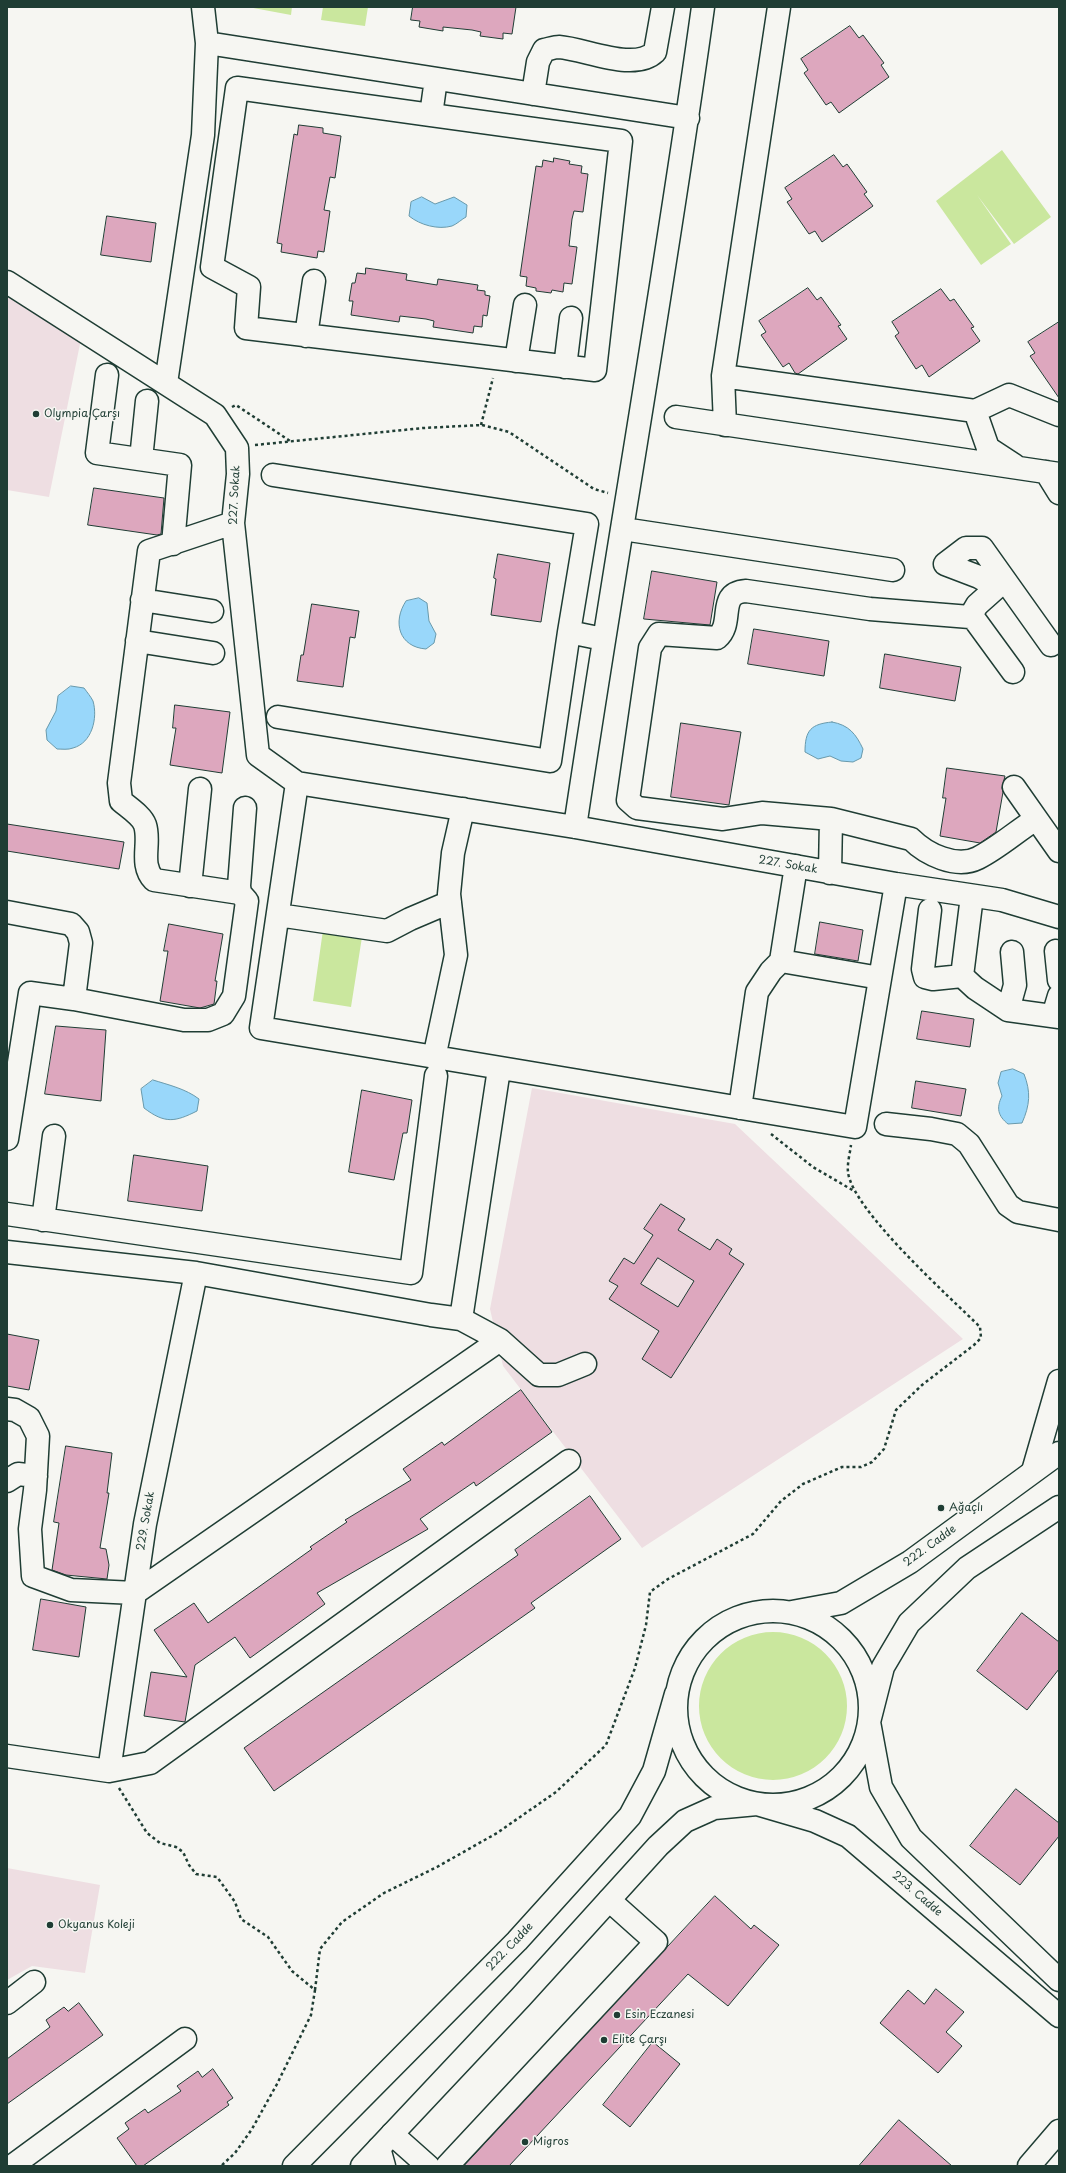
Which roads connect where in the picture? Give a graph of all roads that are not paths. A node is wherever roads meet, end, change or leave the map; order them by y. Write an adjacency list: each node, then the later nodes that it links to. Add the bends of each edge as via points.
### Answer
1 (203, 7): 5 (street)
2 (664, 7): 7 (street, via 655,52 650,57 642,60 622,60 558,47 544,50 538,62)
3 (703, 7): 9 (street)
4 (780, 7): 18 (street)
5 (207, 43): 6 (street); 19 (street, via 203,135)
6 (436, 79): 7 (street); 8 (street)
7 (533, 94): 9 (street)
8 (431, 115): 14 (street, via 237,88 212,267 249,287 246,328); 16 (street, via 621,141 595,370)
9 (688, 118): 31 (street)
10 (314, 280): 14 (street)
11 (7, 282): 19 (street)
12 (525, 305): 15 (street)
13 (571, 318): 16 (street)
14 (306, 336): 15 (street)
15 (507, 360): 16 (street)
16 (565, 367)
17 (107, 374): 25 (street, via 97,453)
18 (723, 376): 21 (street); 24 (street)
19 (166, 383): 30 (street, 227. Sokak, via 215,415 237,448 238,474)
20 (147, 401): 25 (street)
21 (975, 411): 22 (street, via 1009,395); 26 (street, via 988,448)
22 (1059, 415)
23 (676, 417): 24 (street)
24 (725, 424): 26 (street)
25 (141, 460): 32 (street, via 180,466)
26 (1020, 469): 27 (street)
27 (1052, 473): 29 (street)
28 (273, 475): 37 (street, via 587,524)
29 (1059, 493)
30 (233, 523): 32 (street); 44 (street, 227. Sokak, via 258,756)
31 (623, 529): 33 (street); 38 (street)
32 (173, 544): 34 (street, via 149,551)
33 (893, 570)
34 (142, 600): 35 (street); 39 (street)
35 (212, 611)
36 (970, 617): 40 (street, via 977,605 1001,583); 42 (street, via 975,620); 50 (street, via 870,609 746,591 736,592 730,597 722,633 717,638 659,634 655,637 650,648 628,792 631,804 637,808 723,818 762,813)
37 (569, 632): 38 (street); 43 (street, via 550,761)
38 (603, 638): 51 (street)
39 (137, 641): 41 (street); 56 (street, via 118,783 121,801 145,825 146,863 150,876 154,880)
40 (1051, 645)
41 (213, 653)
42 (1014, 672)
43 (278, 717)
44 (297, 783): 48 (street, 227. Sokak); 63 (street)
45 (1014, 787): 49 (street)
46 (200, 789): 56 (street)
47 (245, 808): 57 (street)
48 (463, 809): 51 (street, 227. Sokak); 60 (street, via 453,853)
49 (1036, 818): 50 (street, via 977,859 961,861 938,857 917,846 911,839); 52 (street)
50 (831, 819): 54 (street)
51 (575, 826): 53 (street, 227. Sokak)
52 (1059, 851)
53 (796, 866): 54 (street, 227. Sokak); 67 (street)
54 (830, 872): 55 (street, 227. Sokak)
55 (896, 884): 58 (street, 227. Sokak); 69 (street)
56 (190, 886): 57 (street)
57 (240, 893): 71 (street, via 247,901 234,996 223,1014 208,1020 184,1020)
58 (972, 896): 59 (street, 227. Sokak); 68 (street)
59 (1002, 900): 64 (street); 65 (street)
60 (450, 902): 63 (street, via 387,931); 74 (street, via 456,955)
61 (930, 910): 68 (street, via 923,969 925,977 933,979)
62 (7, 912): 71 (street, via 71,924 78,932 81,943)
63 (278, 915): 74 (street, via 261,1028)
64 (1059, 917)
65 (1058, 941): 70 (street)
66 (1012, 952): 72 (street, via 1015,985)
67 (781, 961): 69 (street); 76 (street, via 771,970 758,992)
68 (962, 976): 72 (street)
69 (880, 978): 76 (street, via 855,1127)
70 (1059, 980)
71 (74, 999): 79 (street, via 30,993)
72 (1008, 1010): 73 (street)
73 (1057, 1010)
74 (435, 1067): 75 (street); 81 (street, via 411,1273)
75 (499, 1069): 76 (street); 85 (street)
76 (740, 1108)
77 (886, 1124): 82 (street, via 957,1134 969,1144 1008,1205 1018,1212)
78 (54, 1136): 81 (street)
79 (7, 1139)
80 (7, 1214): 81 (street)
81 (43, 1220)
82 (1059, 1220)
83 (7, 1252): 84 (street)
84 (196, 1273): 85 (street); 96 (street, 229. Sokak, via 145,1524)
85 (461, 1319): 86 (street)
86 (500, 1340): 87 (street, via 539,1375 558,1376); 96 (street)
87 (585, 1364)
88 (1059, 1381): 92 (street)
89 (7, 1409): 93 (street, via 15,1410 29,1418 38,1436)
90 (1059, 1453): 92 (street, 222. Cadde)
91 (569, 1461): 101 (street, via 150,1763)
92 (1033, 1472): 97 (street, 222. Cadde, via 910,1562 841,1603)
93 (36, 1476): 94 (street, via 18,1474); 96 (street, via 30,1529 33,1576 71,1590)
94 (7, 1481)
95 (1058, 1511): 99 (street, via 967,1568 909,1623 883,1666)
96 (134, 1593): 101 (street, 229. Sokak)
97 (789, 1612): 98 (street, 222. Cadde, via 758,1612 725,1624 704,1640 685,1665); 99 (street, via 818,1622 842,1639 860,1664 869,1692)
98 (676, 1694): 102 (street, 223. Cadde, via 677,1724 686,1753 704,1777 728,1795); 112 (street, 222. Cadde, via 654,1771 630,1816 517,1941)
99 (870, 1722): 102 (street, via 860,1751 842,1777 817,1795 788,1804); 104 (street, via 881,1787 911,1838)
100 (7, 1756): 101 (street)
101 (108, 1771)
102 (757, 1804): 103 (street, via 714,1808 685,1821 658,1846); 107 (street, 223. Cadde, via 815,1821 848,1836)
103 (609, 1900): 110 (street); 115 (street, via 656,1942)
104 (1059, 1980)
105 (34, 1982): 106 (street)
106 (7, 2003)
107 (1059, 2016)
108 (184, 2040): 111 (street)
109 (1059, 2131): 116 (street)
110 (385, 2150): 113 (street); 114 (street)
111 (12, 2166)
112 (294, 2166)
113 (362, 2166)
114 (428, 2166)
115 (447, 2166)
116 (1029, 2166)

